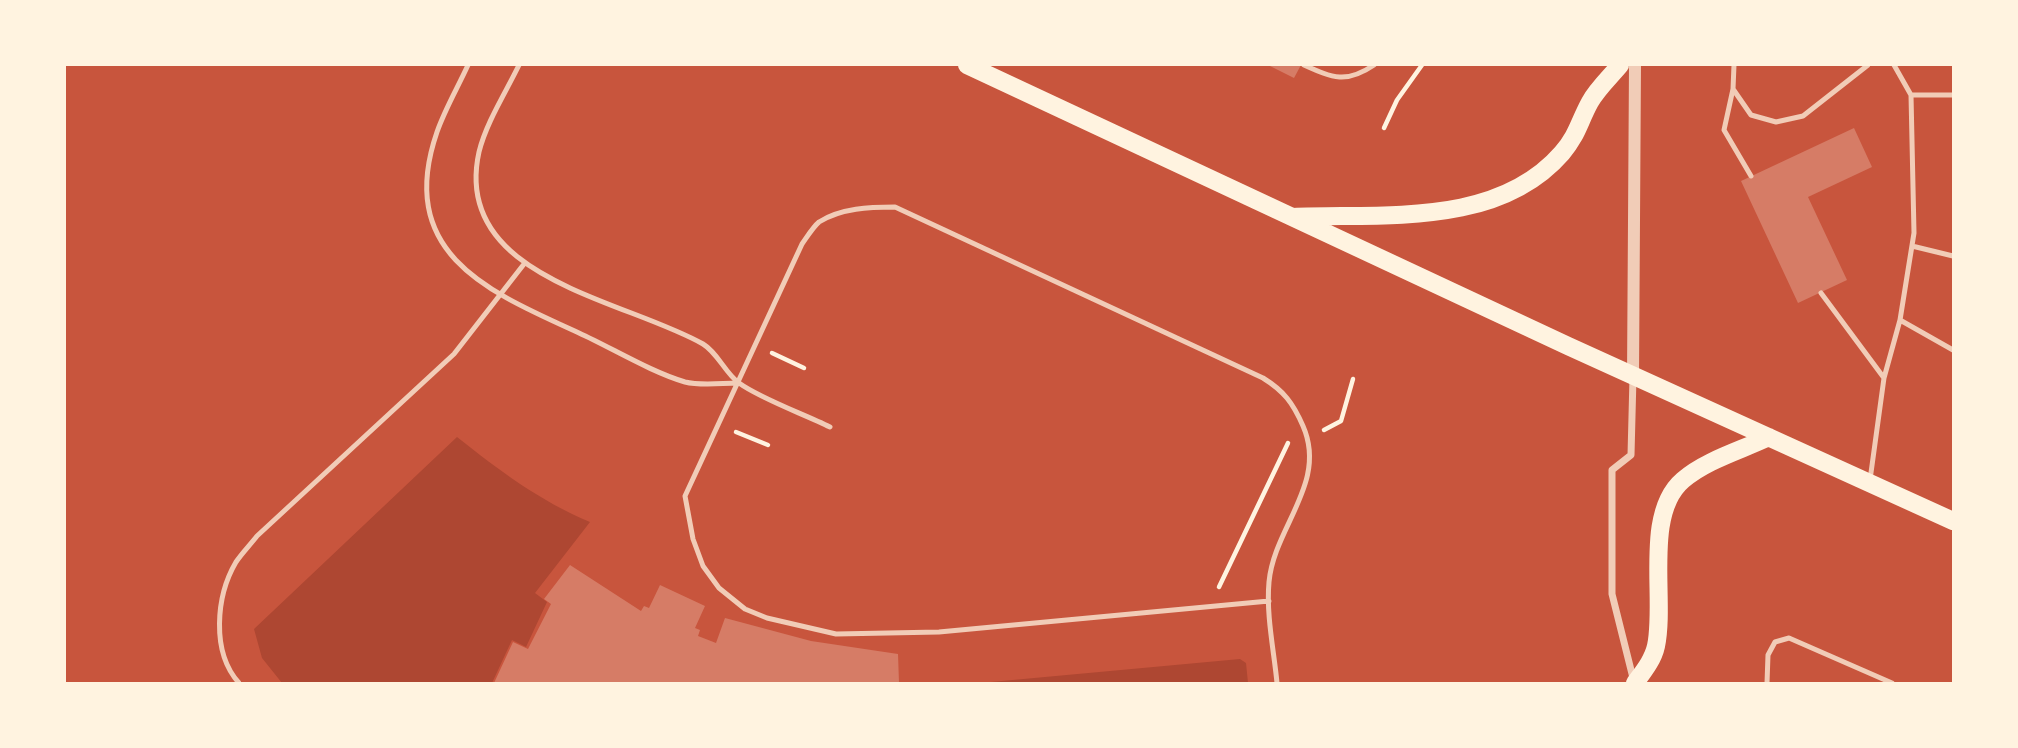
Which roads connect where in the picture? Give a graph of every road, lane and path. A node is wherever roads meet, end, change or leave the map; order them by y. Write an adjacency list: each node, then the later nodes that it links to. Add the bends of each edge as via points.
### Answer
1 (468, 65): 22 (lane, via 437,132 429,166 429,206 454,262)
2 (519, 65): 20 (lane, via 480,149 475,178 478,204 494,236)
3 (967, 65): 17 (main road)
4 (1304, 65): 5 (lane, via 1331,77 1353,78)
5 (1374, 65)
6 (1422, 65): 15 (path, via 1396,100)
7 (1620, 65): 17 (main road, via 1590,102 1580,129 1560,155 1529,181 1487,202 1446,211)
8 (1636, 65): 27 (street)
9 (1734, 65): 12 (lane)
10 (1868, 65): 12 (lane, via 1803,116 1776,122 1751,115)
11 (1894, 65): 14 (lane)
12 (1733, 89): 16 (lane, via 1724,130)
13 (1953, 95): 14 (lane)
14 (1911, 96): 18 (lane)
15 (1384, 128)
16 (1751, 176)
17 (1291, 217): 27 (main road)
18 (1912, 246): 19 (lane); 23 (lane)
19 (1953, 256)
20 (524, 264): 22 (lane); 30 (lane, via 705,345)
21 (1821, 293): 28 (lane)
22 (499, 297): 30 (lane, via 687,383); 41 (lane, via 454,354 257,536 236,563 221,600 220,643)
23 (1900, 320): 24 (lane); 28 (lane)
24 (1953, 350)
25 (772, 353): 26 (path)
26 (804, 368)
27 (1633, 376): 34 (main road); 43 (street, via 1631,455 1612,470 1612,594)
28 (1884, 378): 37 (lane)
29 (1353, 379): 32 (path, via 1341,421)
30 (738, 383): 31 (lane); 40 (lane, via 685,496 703,566 719,588 745,609 836,634 873,636); 40 (lane, via 802,244 819,223 869,207 895,207 927,220 1264,378 1284,392 1307,435 1311,457 1307,482 1274,558)
31 (830, 427)
32 (1322, 431)
33 (736, 432): 36 (path)
34 (1769, 436): 37 (main road); 43 (main road, via 1681,481 1667,500 1661,527 1656,645)
35 (1290, 439): 39 (path)
36 (768, 445)
37 (1870, 482): 38 (main road)
38 (1953, 521)
39 (1218, 590)
40 (1269, 601): 42 (lane)
41 (239, 683)
42 (1276, 683)
43 (1634, 683)
44 (1767, 683): 45 (lane, via 1768,655 1776,642 1788,638)
45 (1892, 683)

